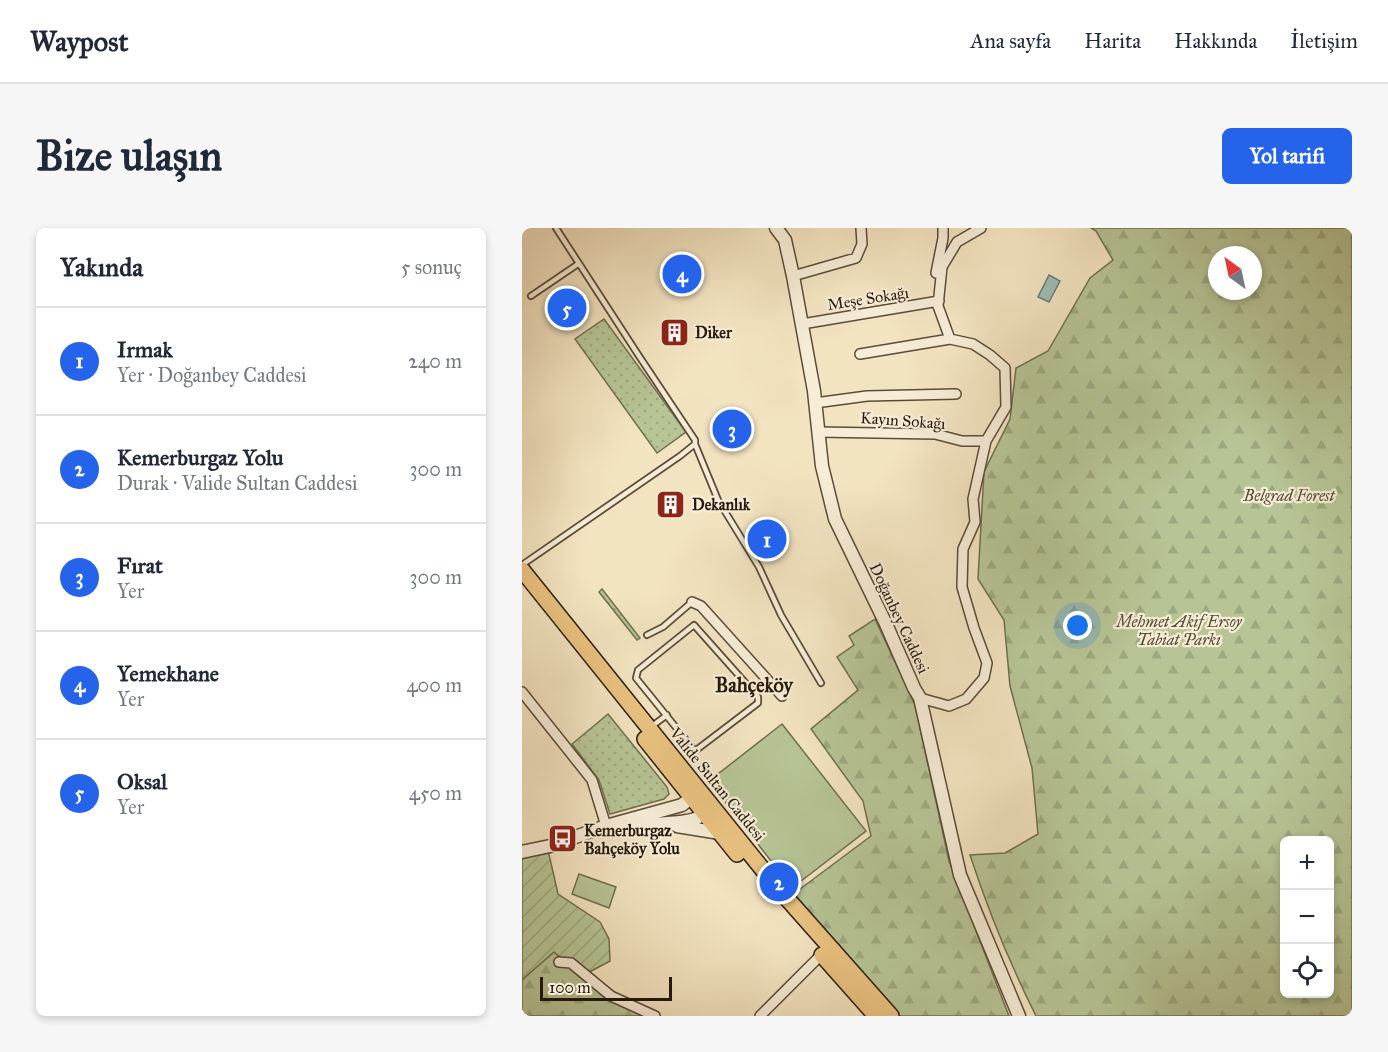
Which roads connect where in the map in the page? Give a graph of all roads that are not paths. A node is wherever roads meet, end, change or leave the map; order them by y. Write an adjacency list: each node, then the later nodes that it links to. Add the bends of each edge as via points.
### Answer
1 (556, 228): 6 (lane)
2 (776, 228): 7 (street, Doğanbey Caddesi, via 785,240)
3 (861, 228): 7 (street, via 862,244 856,258)
4 (943, 228): 9 (street, via 936,269)
5 (981, 228): 9 (street, via 957,242 942,267)
6 (578, 264): 8 (lane); 17 (lane)
7 (793, 276): 10 (street, Doğanbey Caddesi)
8 (531, 296)
9 (936, 302): 10 (street, Meşe Sokağı); 11 (street)
10 (802, 324): 14 (street, Doğanbey Caddesi)
11 (950, 339): 12 (street); 16 (street, via 973,344 1005,368 1006,407)
12 (860, 354)
13 (956, 394): 14 (street, via 867,396)
14 (815, 403): 15 (street, Doğanbey Caddesi)
15 (818, 432): 16 (street, Kayın Sokağı, via 935,434 962,441); 26 (street, Doğanbey Caddesi, via 835,519)
16 (986, 441): 26 (street, via 973,499 975,522 963,549 962,587 987,663 984,678 966,699 949,706)
17 (695, 444): 18 (lane); 23 (lane, via 718,500)
18 (522, 565)
19 (522, 570): 28 (main road, Valide Sultan Caddesi)
20 (522, 584): 29 (main road, Valide Sultan Caddesi)
21 (692, 602): 22 (lane, via 663,627); 25 (street, via 701,606)
22 (647, 635)
23 (821, 683)
24 (522, 693): 32 (street, via 592,780)
25 (782, 696)
26 (920, 698): 41 (street, Doğanbey Caddesi, via 960,875)
27 (667, 715): 27 (lane, via 636,678 638,669 694,625 758,697 758,703 695,751); 28 (lane)
28 (649, 728): 30 (main road, Valide Sultan Caddesi)
29 (692, 797): 30 (main road, Valide Sultan Caddesi); 32 (street, via 682,805)
30 (705, 807): 31 (street, via 695,819); 33 (main road, Valide Sultan Caddesi); 40 (main road, Valide Sultan Caddesi)
31 (664, 823): 32 (street); 33 (street)
32 (606, 826): 34 (street)
33 (720, 833): 35 (main road, Valide Sultan Caddesi)
34 (522, 852)
35 (822, 954): 38 (street); 39 (main road, Valide Sultan Caddesi)
36 (559, 962): 37 (street, via 571,963 611,996)
37 (655, 1016)
38 (760, 1016)
39 (876, 1016)
40 (891, 1016)
41 (1019, 1016)

